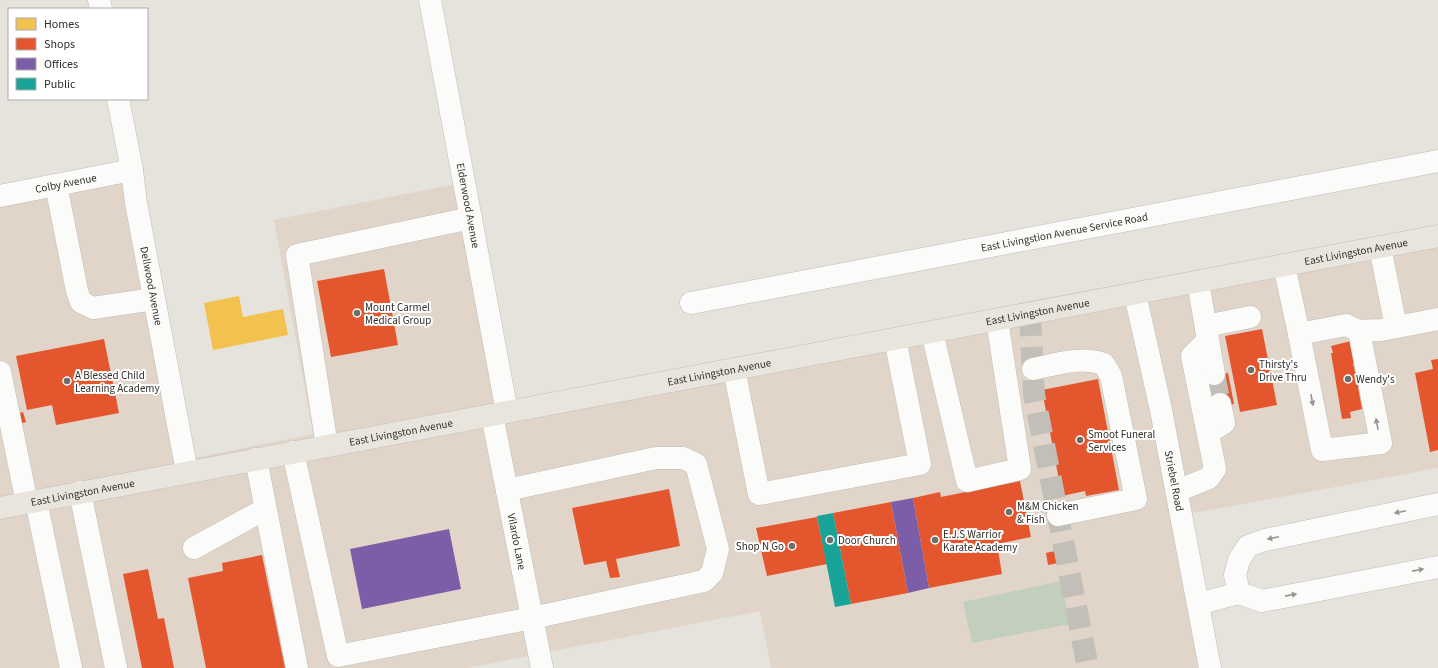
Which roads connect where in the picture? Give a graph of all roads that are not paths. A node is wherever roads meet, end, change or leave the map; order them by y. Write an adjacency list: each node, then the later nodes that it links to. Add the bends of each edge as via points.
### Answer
1 (430, 0): 7 (street, Elderwood Avenue)
2 (118, 100): 4 (street, Dellwood Avenue)
3 (1438, 162): 14 (street, East Livingstion Avenue Service Road)
4 (132, 170): 5 (street, Colby Avenue); 13 (street, Dellwood Avenue)
5 (56, 185): 6 (street, Colby Avenue); 13 (street, via 81,302 93,308)
6 (0, 196)
7 (471, 218): 29 (street, Elderwood Avenue); 31 (street, via 297,255)
8 (1438, 236): 9 (main road, East Livingston Avenue)
9 (1380, 247): 10 (main road, East Livingston Avenue); 18 (street)
10 (1284, 265): 11 (main road, East Livingston Avenue); 22 (street)
11 (1198, 282): 12 (main road, East Livingston Avenue); 21 (street)
12 (1135, 294): 17 (main road, East Livingston Avenue); 36 (street, Striebel Road)
13 (154, 299): 34 (street, Dellwood Avenue)
14 (691, 303)
15 (1250, 317): 21 (street)
16 (1438, 319): 18 (street)
17 (997, 320): 19 (main road, East Livingston Avenue); 19 (street, via 1020,468 967,481)
18 (1396, 327): 20 (street)
19 (932, 332): 23 (main road, East Livingston Avenue)
20 (1359, 332): 22 (street, via 1346,325); 22 (street, one-way to 20, via 1322,450 1381,443)
21 (1207, 333): 27 (street); 30 (street, via 1192,356)
22 (1299, 334)
23 (895, 339): 24 (main road, East Livingston Avenue); 24 (street, via 920,464 759,494)
24 (734, 369): 29 (main road, East Livingston Avenue)
25 (1033, 370): 42 (street, via 1078,360 1093,360 1104,364 1111,376 1136,498)
26 (0, 372): 38 (street)
27 (1214, 374)
28 (1220, 404): 30 (street, via 1224,423)
29 (500, 413): 31 (main road, East Livingston Avenue); 35 (street, Vilardo Lane)
30 (1208, 433): 36 (street, via 1215,469 1209,478)
31 (327, 446): 32 (main road, East Livingston Avenue)
32 (294, 452): 33 (main road, East Livingston Avenue); 47 (street, via 338,656)
33 (256, 459): 34 (main road, East Livingston Avenue); 41 (street)
34 (187, 472): 37 (main road, East Livingston Avenue)
35 (507, 490): 47 (street, Vilardo Lane); 47 (street, via 656,458 683,458 696,464 718,549 712,573 704,581)
36 (1177, 491): 46 (street, Striebel Road)
37 (80, 492): 38 (main road, East Livingston Avenue); 49 (street)
38 (31, 502): 40 (main road, East Livingston Avenue); 48 (street)
39 (1438, 504): 45 (street, one-way to 45, via 1248,546 1238,560 1235,575)
40 (0, 508)
41 (266, 509): 43 (street); 50 (street)
42 (1058, 515)
43 (194, 548)
44 (1438, 566): 45 (street, one-way to 44, via 1262,601)
45 (1239, 593): 46 (street)
46 (1198, 604): 52 (street, Striebel Road)
47 (532, 618): 51 (street, Vilardo Lane)
48 (71, 668)
49 (116, 668)
50 (296, 668)
51 (542, 668)
52 (1210, 668)

